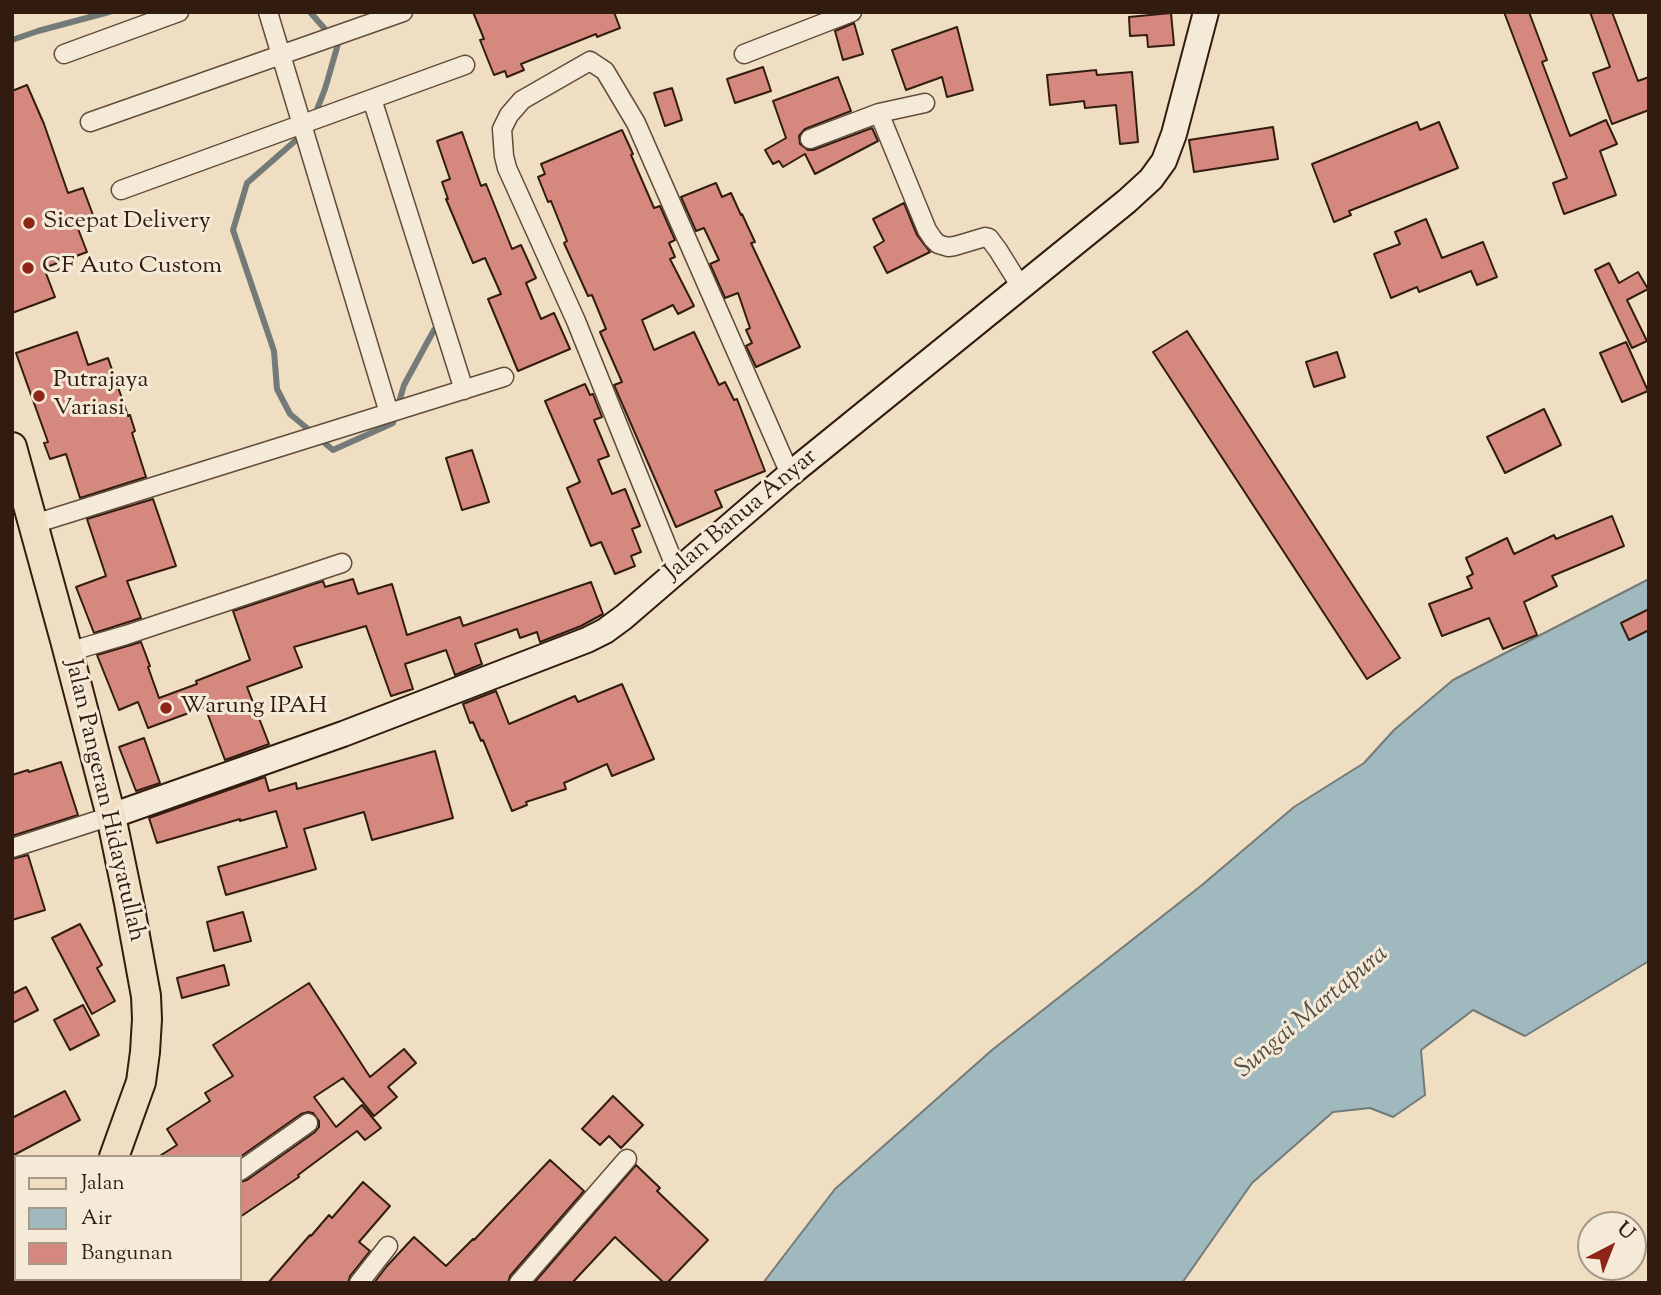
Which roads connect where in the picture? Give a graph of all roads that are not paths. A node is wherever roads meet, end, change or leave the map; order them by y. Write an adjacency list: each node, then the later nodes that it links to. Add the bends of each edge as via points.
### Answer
1 (179, 12): 6 (street)
2 (268, 12): 8 (street)
3 (404, 12): 8 (street)
4 (852, 12): 7 (street)
5 (1206, 12): 17 (street, Jalan Banua Anyar, via 1164,161 1151,179)
6 (64, 54)
7 (744, 54)
8 (282, 55): 13 (street); 14 (street)
9 (465, 65): 10 (street)
10 (372, 99): 14 (street); 19 (street)
11 (925, 103): 12 (street)
12 (879, 113): 15 (street); 17 (street, via 933,239 948,247 989,238)
13 (90, 122)
14 (303, 124): 16 (street); 20 (street)
15 (810, 139)
16 (121, 190)
17 (1021, 287): 22 (street, Jalan Banua Anyar)
18 (503, 377): 19 (street)
19 (464, 390): 20 (street)
20 (389, 413): 23 (street)
21 (12, 447): 23 (main road, Jalan Pangeran Hidayatullah)
22 (790, 474): 25 (street, Jalan Banua Anyar); 25 (street, via 636,123 605,71 590,61 522,100 502,129 507,168 576,321)
23 (33, 524): 26 (main road, Jalan Pangeran Hidayatullah)
24 (342, 563): 26 (street)
25 (677, 570): 27 (street, Jalan Banua Anyar, via 624,617 587,640 343,734)
26 (68, 652): 27 (main road, Jalan Pangeran Hidayatullah)
27 (111, 816): 28 (street); 30 (main road, Jalan Pangeran Hidayatullah, via 148,1019 141,1082)
28 (12, 848)
29 (308, 1123): 32 (street)
30 (120, 1152)
31 (627, 1159): 35 (street)
32 (242, 1170)
33 (388, 1246): 34 (street)
34 (359, 1283)
35 (519, 1283)

